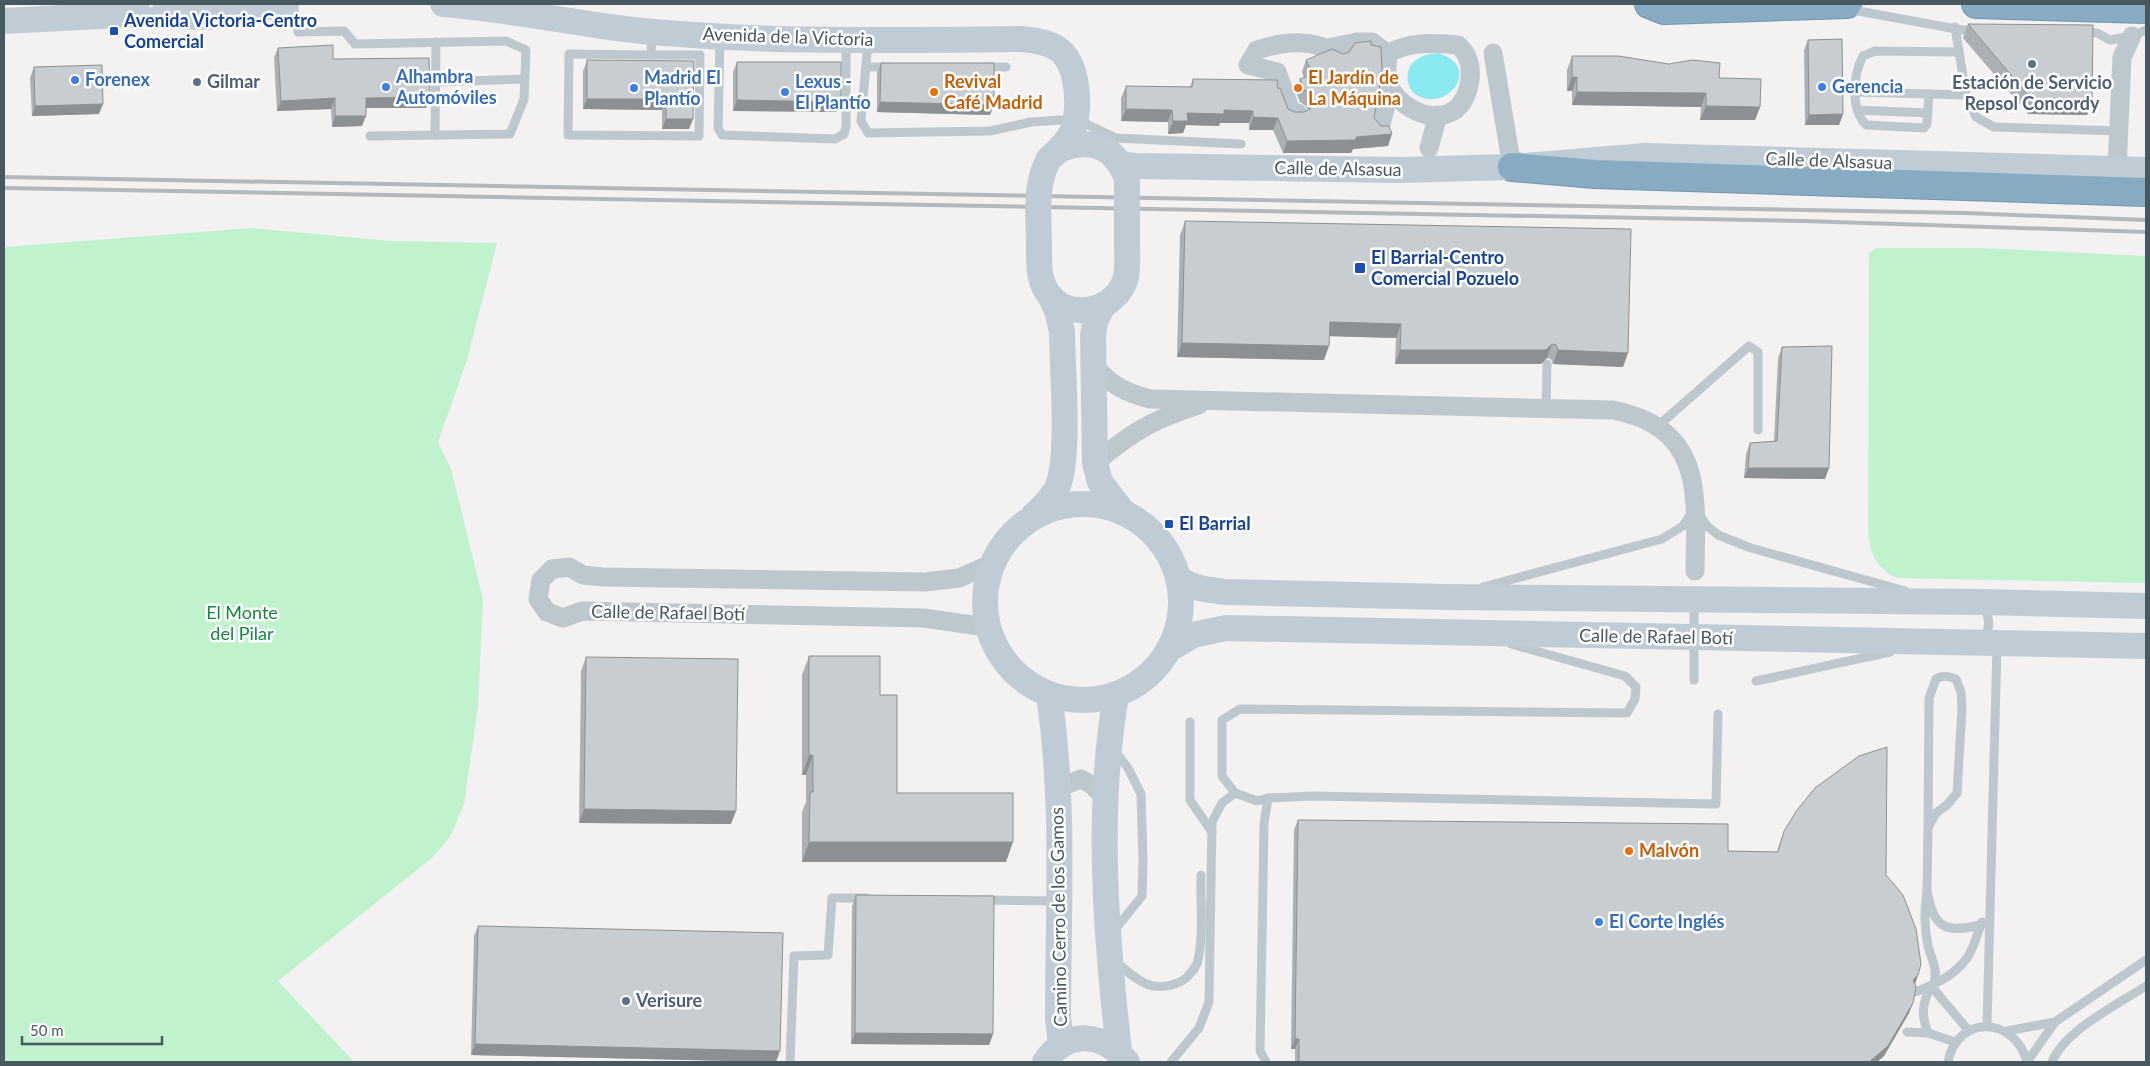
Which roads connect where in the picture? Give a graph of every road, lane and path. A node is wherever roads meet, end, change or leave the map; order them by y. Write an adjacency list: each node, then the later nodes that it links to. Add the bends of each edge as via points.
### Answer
1 (183, 4): 11 (street, via 172,13)
2 (227, 4): 9 (street)
3 (293, 4): 19 (lane, via 298,32 344,30 356,44)
4 (443, 4): 20 (street, Avenida de la Victoria)
5 (1649, 4): 6 (highway, via 1664,10)
6 (1832, 4): 7 (highway); 14 (lane, via 1857,12)
7 (1848, 4)
8 (1976, 4): 10 (highway)
9 (274, 5): 11 (street, via 209,16)
10 (2146, 9)
11 (142, 11): 12 (street)
12 (4, 21)
13 (1991, 30): 14 (lane)
14 (1962, 31): 21 (lane)
15 (2068, 32): 16 (lane, via 2097,33 2110,40)
16 (2139, 33): 40 (street, via 2122,57)
17 (720, 36): 18 (street, Avenida de la Victoria); 18 (lane, via 718,128 722,135 835,139 844,134 846,128); 20 (street, Avenida de la Victoria)
18 (857, 40): 24 (lane); 38 (street, Avenida de la Victoria, via 1021,39 1045,43 1058,49 1072,68)
19 (436, 42): 28 (lane, via 506,41 526,50); 29 (lane)
20 (652, 43): 20 (lane, via 700,55 699,136 568,135 568,54)
21 (1959, 52): 31 (lane, via 1875,52 1863,56 1858,66); 33 (lane)
22 (1493, 53): 47 (street)
23 (1388, 54): 30 (street); 35 (street, via 1372,42 1356,42 1334,52 1308,43 1282,42 1257,50 1248,65 1277,72 1292,114); 37 (street, via 1399,47 1427,43 1458,45 1467,56 1471,76 1467,92 1448,114)
24 (866, 67): 25 (lane); 38 (lane, via 862,121 868,133 990,132 1031,122)
25 (906, 67)
26 (976, 67): 27 (lane)
27 (1006, 67)
28 (525, 80): 29 (lane); 41 (lane, via 524,99 510,134)
29 (436, 82): 41 (lane)
30 (1388, 82): 37 (street, via 1417,113); 39 (street, via 1388,98)
31 (1856, 92): 32 (lane); 34 (lane)
32 (1929, 94): 33 (lane); 36 (lane)
33 (1966, 94): 40 (lane, via 1976,117 1994,127)
34 (1857, 110): 36 (lane); 36 (lane, via 1866,125 1924,128)
35 (1298, 113)
36 (1928, 113)
37 (1438, 115): 45 (street)
38 (1076, 119): 43 (lane, via 1116,138); 44 (street); 46 (street, via 1071,134)
39 (1380, 128)
40 (2119, 131): 48 (street)
41 (435, 135): 42 (lane)
42 (370, 136)
43 (1241, 144)
44 (1099, 147): 46 (street, via 1075,144); 50 (street, via 1116,158)
45 (1429, 148)
46 (1055, 154): 52 (street, bridge, via 1042,172 1039,183 1041,280)
47 (1512, 167): 48 (street, Calle de Alsasua, via 1645,156); 50 (street, Calle de Alsasua, via 1400,170 1164,167); 51 (highway, via 1595,174)
48 (2117, 170): 49 (street, Calle de Alsasua)
49 (2146, 170)
50 (1123, 172): 53 (street, bridge, via 1126,278 1120,291)
51 (2146, 192)
52 (1051, 297): 53 (street, via 1070,309 1084,311); 63 (street, via 1062,332 1061,476 1057,489)
53 (1103, 305): 55 (street, via 1095,322)
54 (1548, 364): 57 (lane)
55 (1093, 365): 56 (street, via 1110,383 1127,393 1150,399); 60 (street)
56 (1214, 401): 57 (street); 60 (street, via 1147,424)
57 (1546, 409): 58 (street, via 1613,410 1637,415)
58 (1659, 426): 59 (lane, via 1749,346 1758,352); 61 (street, via 1685,458)
59 (1758, 430)
60 (1094, 463): 62 (street, via 1100,482)
61 (1696, 507): 65 (street); 67 (lane, via 1682,526 1662,539); 69 (lane, via 1707,526 1718,535 1751,548)
62 (1122, 512): 63 (street, via 1084,504 1056,507); 66 (street, via 1152,532 1166,548)
63 (1031, 518): 64 (street, via 1008,538)
64 (991, 564): 72 (street, via 984,595); 72 (street, Calle de Rafael Botí, via 959,578 924,582 603,577 583,576 569,567 552,569 541,580 538,599 547,612 563,618 582,611 924,618)
65 (1695, 571)
66 (1179, 579): 67 (street, Calle de Rafael Botí, via 1202,590 1226,592); 79 (street, via 1181,616)
67 (1434, 597): 68 (street, Calle de Rafael Botí); 73 (street, via 1403,604 1274,602 1265,612 1267,621)
68 (1694, 600): 69 (street, Calle de Rafael Botí); 75 (lane)
69 (1941, 602): 70 (street, Calle de Rafael Botí)
70 (1981, 602): 71 (street, Calle de Rafael Botí); 77 (lane, via 1988,615)
71 (2146, 606)
72 (986, 627): 82 (street, via 999,656 1021,680)
73 (1274, 628): 74 (street, Calle de Rafael Botí); 79 (street, Calle de Rafael Botí, via 1208,630)
74 (1475, 633): 75 (street, Calle de Rafael Botí); 88 (lane, via 1625,676 1636,687 1635,699 1627,713 1240,709 1222,720 1222,776)
75 (1694, 638): 76 (street, Calle de Rafael Botí); 80 (lane)
76 (1932, 642): 77 (street, Calle de Rafael Botí); 81 (lane)
77 (1988, 642): 78 (street, Calle de Rafael Botí); 98 (lane)
78 (2146, 646)
79 (1171, 648): 83 (street, via 1157,668 1138,685)
80 (1694, 680)
81 (1756, 681)
82 (1049, 696): 83 (street, via 1082,702); 87 (street, Camino Cerro de los Gamos, via 1056,741)
83 (1116, 696): 86 (street)
84 (1718, 714): 89 (lane, via 1716,804 1312,796)
85 (1190, 722): 92 (lane, via 1190,800)
86 (1108, 742): 90 (street); 100 (lane, via 1128,768 1141,794 1142,853 1142,896)
87 (1058, 788): 90 (street, Camino Cerro de los Gamos, via 1081,779); 97 (street, Camino Cerro de los Gamos)
88 (1235, 794): 89 (lane, via 1257,801); 92 (lane, via 1222,803 1212,822)
89 (1268, 798): 116 (lane, via 1264,824 1260,1051)
90 (1107, 800): 100 (street, via 1105,860)
91 (1928, 828): 91 (lane, via 1929,698 1936,679 1942,676 1956,679 1961,692 1957,793 1936,813); 94 (lane)
92 (1212, 832): 115 (lane, via 1209,1002 1199,1028)
93 (1201, 875): 100 (lane, via 1198,962 1186,979 1167,988 1151,986 1133,977)
94 (1927, 891): 99 (lane, via 1931,912 1944,926 1956,931); 102 (lane, via 1924,917 1937,974)
95 (871, 898): 114 (lane, via 832,898 828,955 794,956)
96 (970, 900): 97 (lane)
97 (1058, 901): 112 (street, Camino Cerro de los Gamos, via 1058,1017)
98 (1989, 909): 99 (lane); 106 (lane)
99 (1981, 925): 102 (lane, via 1967,958 1951,974)
100 (1109, 947): 113 (street)
101 (2146, 960): 105 (lane)
102 (1933, 985): 104 (lane); 107 (lane); 110 (lane, via 1923,1002 1923,1020)
103 (2146, 986): 119 (lane, via 2068,1038 2057,1049)
104 (1915, 992)
105 (2055, 1022): 108 (lane); 118 (lane)
106 (1987, 1026): 107 (lane); 108 (lane)
107 (1969, 1031): 111 (lane)
108 (2006, 1031): 118 (lane, via 2024,1050)
109 (1907, 1032): 110 (lane)
110 (1928, 1033): 111 (lane)
111 (1955, 1042): 117 (lane)
112 (1053, 1054): 113 (street, via 1076,1039 1091,1038 1106,1042)
113 (1123, 1057)
114 (790, 1062)
115 (1171, 1062)
116 (1266, 1062)
117 (1948, 1062)
118 (2027, 1062)
119 (2052, 1062)

